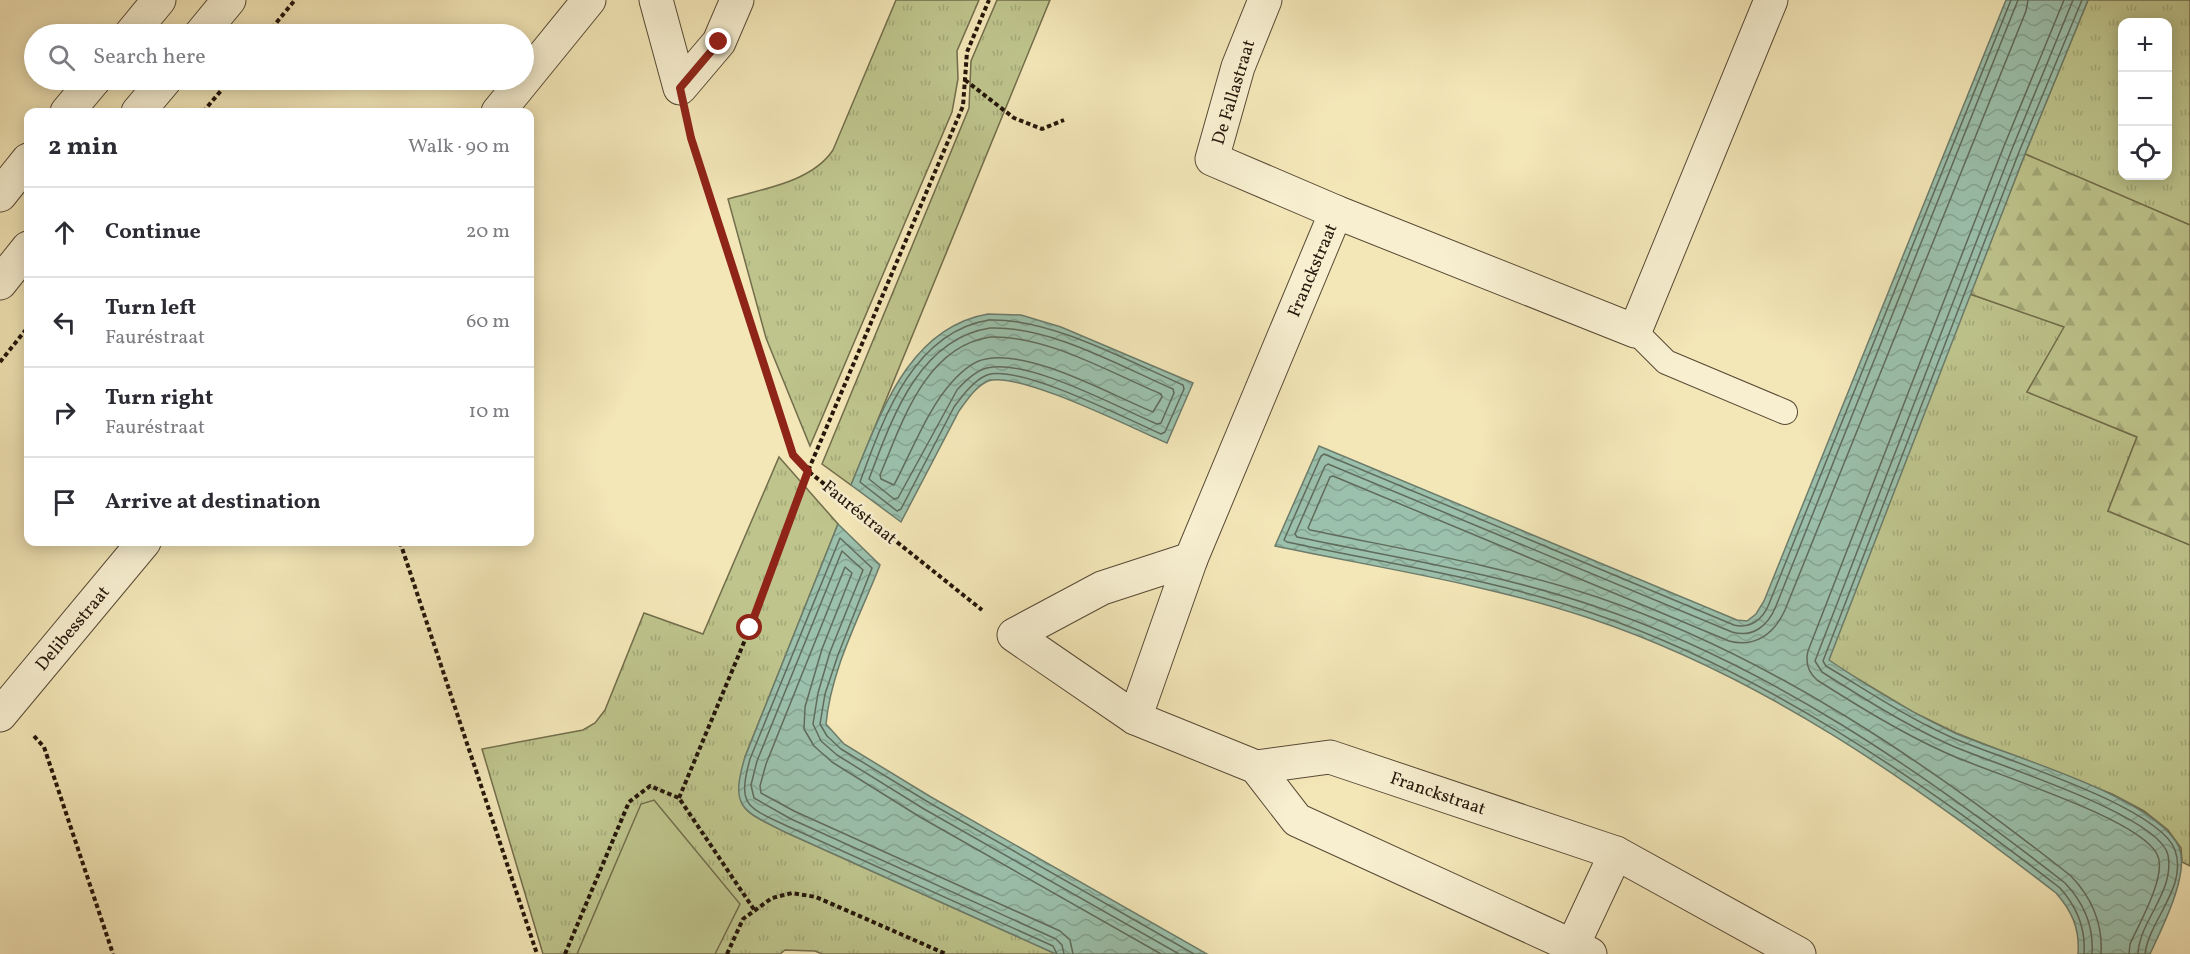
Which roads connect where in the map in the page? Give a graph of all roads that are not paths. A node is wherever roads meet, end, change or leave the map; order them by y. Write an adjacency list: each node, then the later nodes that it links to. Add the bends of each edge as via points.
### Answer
1 (159, 0): 8 (street)
2 (229, 0): 9 (street)
3 (588, 0): 10 (street)
4 (656, 0): 5 (street, via 680,88 719,42)
5 (737, 0)
6 (1265, 0): 19 (street, De Fallastraat, via 1238,67 1212,159)
7 (1771, 0): 22 (street)
8 (139, 24)
9 (209, 24)
10 (534, 67)
11 (86, 90): 14 (street)
12 (157, 90): 15 (street)
13 (516, 90): 16 (street)
14 (70, 108)
15 (141, 108)
16 (501, 108)
17 (24, 165): 18 (street)
18 (0, 195)
19 (1336, 212): 22 (street, Franckstraat); 25 (street, Franckstraat)
20 (24, 253): 21 (street)
21 (0, 283)
22 (1635, 331): 23 (lane, Franckstraat, via 1666,362)
23 (1785, 412)
24 (141, 546): 26 (street, Delibesstraat)
25 (1191, 559): 27 (street, Franckstraat); 27 (street, via 1102,588 1014,635)
26 (4, 710)
27 (1135, 718): 28 (street)
28 (1256, 768): 29 (street, Franckstraat, via 1330,757); 30 (street, via 1297,820)
29 (1616, 853): 30 (street); 31 (street, Franckstraat)
30 (1581, 951)
31 (1799, 954)

